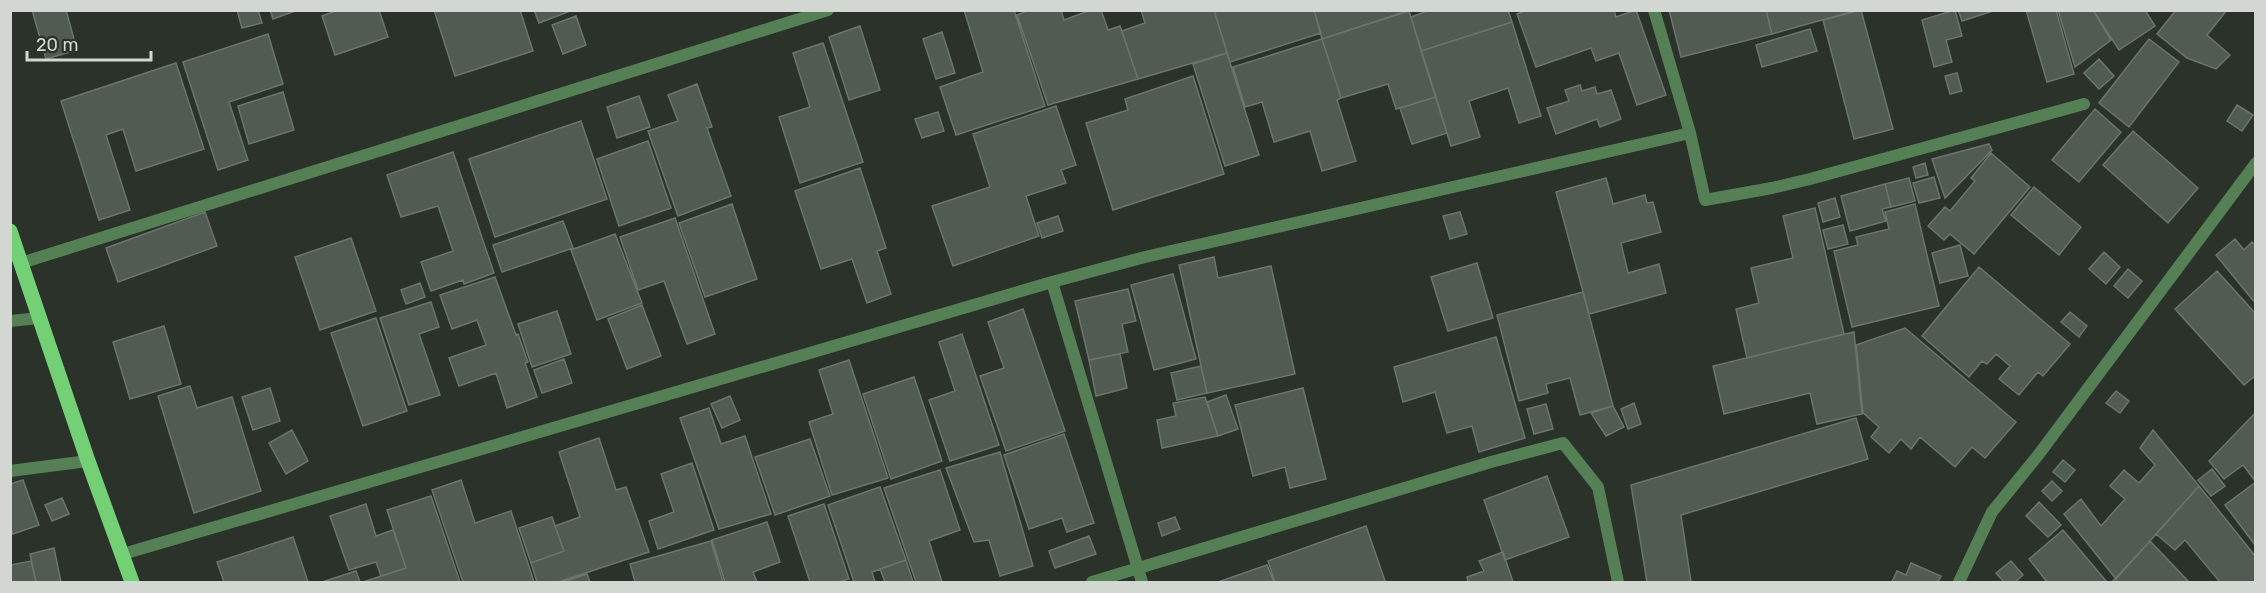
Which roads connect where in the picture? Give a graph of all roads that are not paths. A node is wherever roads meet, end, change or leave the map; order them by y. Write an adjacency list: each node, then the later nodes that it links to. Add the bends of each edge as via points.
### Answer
1 (828, 10): 7 (street)
2 (1653, 10): 4 (street)
3 (2084, 104): 4 (street, via 1810,179 1705,200)
4 (1690, 132): 8 (street, via 1145,257)
5 (2256, 163): 19 (street, via 1992,512)
6 (10, 231): 7 (main road)
7 (21, 263): 9 (main road)
8 (1052, 282): 13 (street); 14 (street)
9 (39, 318): 10 (street); 11 (main road)
10 (10, 321)
11 (88, 461): 12 (street); 13 (main road)
12 (10, 471)
13 (123, 554): 15 (main road)
14 (1138, 570): 16 (street); 17 (street); 18 (street, via 1563,443 1598,487)
15 (132, 582)
16 (1092, 582)
17 (1143, 582)
18 (1618, 582)
19 (1959, 582)

